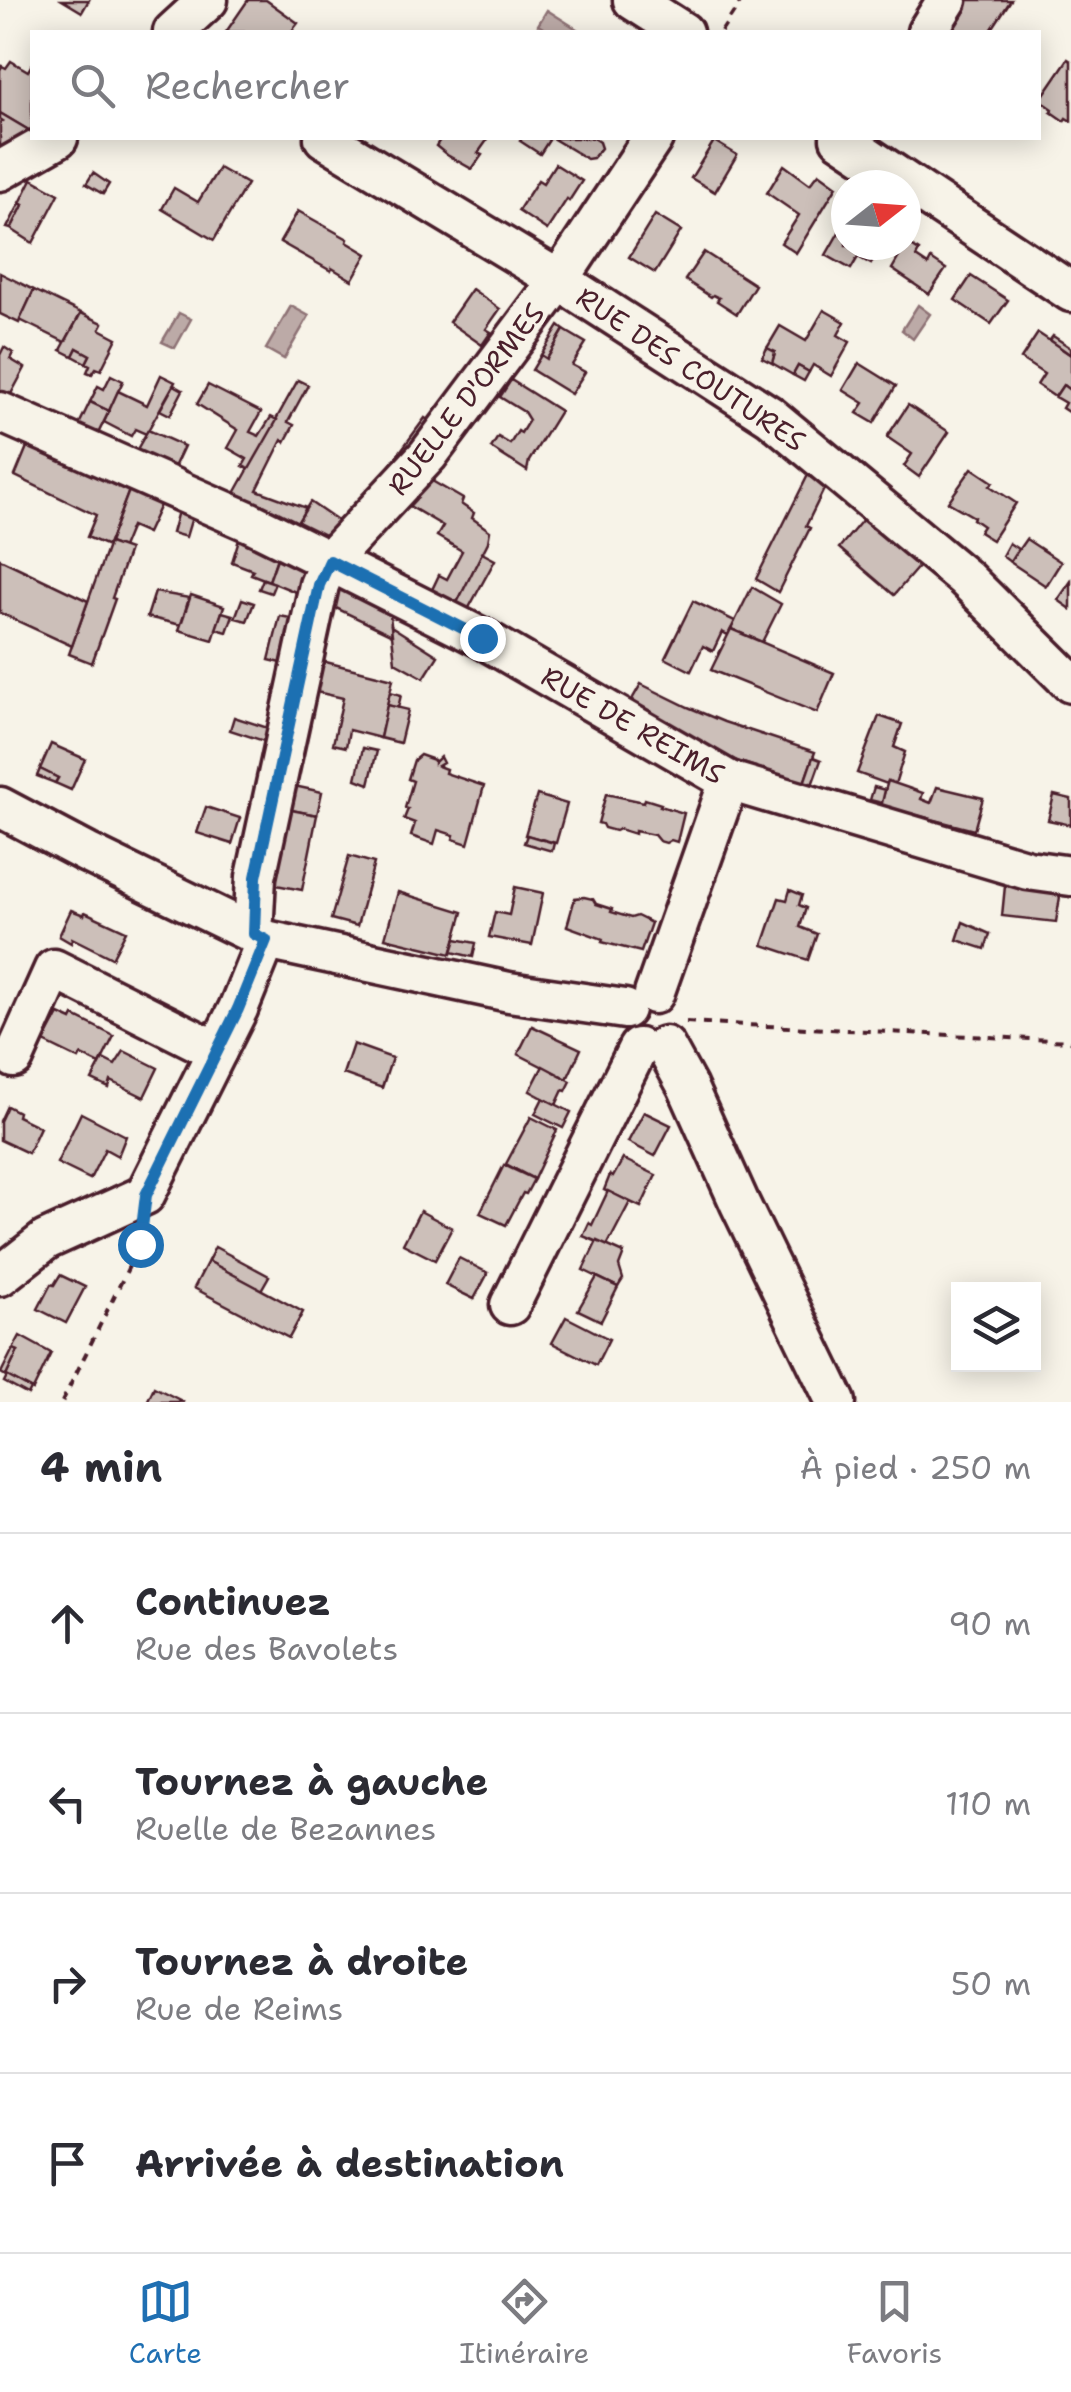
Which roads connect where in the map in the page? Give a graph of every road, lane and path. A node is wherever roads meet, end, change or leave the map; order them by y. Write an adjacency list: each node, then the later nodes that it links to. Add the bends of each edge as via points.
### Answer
1 (208, 0): 5 (street)
2 (633, 0): 6 (street)
3 (742, 0): 7 (path)
4 (947, 0): 8 (street)
5 (175, 30)
6 (680, 30)
7 (722, 30)
8 (928, 30)
9 (54, 140): 13 (street)
10 (327, 140): 14 (street, RUE DES COUTURES)
11 (651, 140): 14 (street, RUELLE D'ORMES)
12 (860, 144): 15 (street)
13 (0, 171)
14 (559, 280): 17 (street, RUELLE D'ORMES, via 428,455); 18 (street, RUE DES COUTURES, via 770,416 965,578)
15 (1071, 292)
16 (0, 412): 17 (street, RUE DE REIMS)
17 (330, 561): 19 (street, RUE DE REIMS, via 482,638); 22 (street, via 319,585 256,877)
18 (1071, 683)
19 (729, 781): 21 (street, RUE DE REIMS, via 1028,870); 23 (street)
20 (0, 806): 22 (street)
21 (1071, 876)
22 (260, 937): 23 (street); 25 (street)
23 (652, 1024): 24 (path); 29 (street); 31 (street)
24 (1071, 1041)
25 (217, 1051): 26 (street, via 54,969); 27 (street)
26 (14, 1058)
27 (146, 1195): 28 (street, via 46,1240); 30 (path, via 140,1244)
28 (0, 1276)
29 (510, 1306)
30 (62, 1402)
31 (836, 1402)

